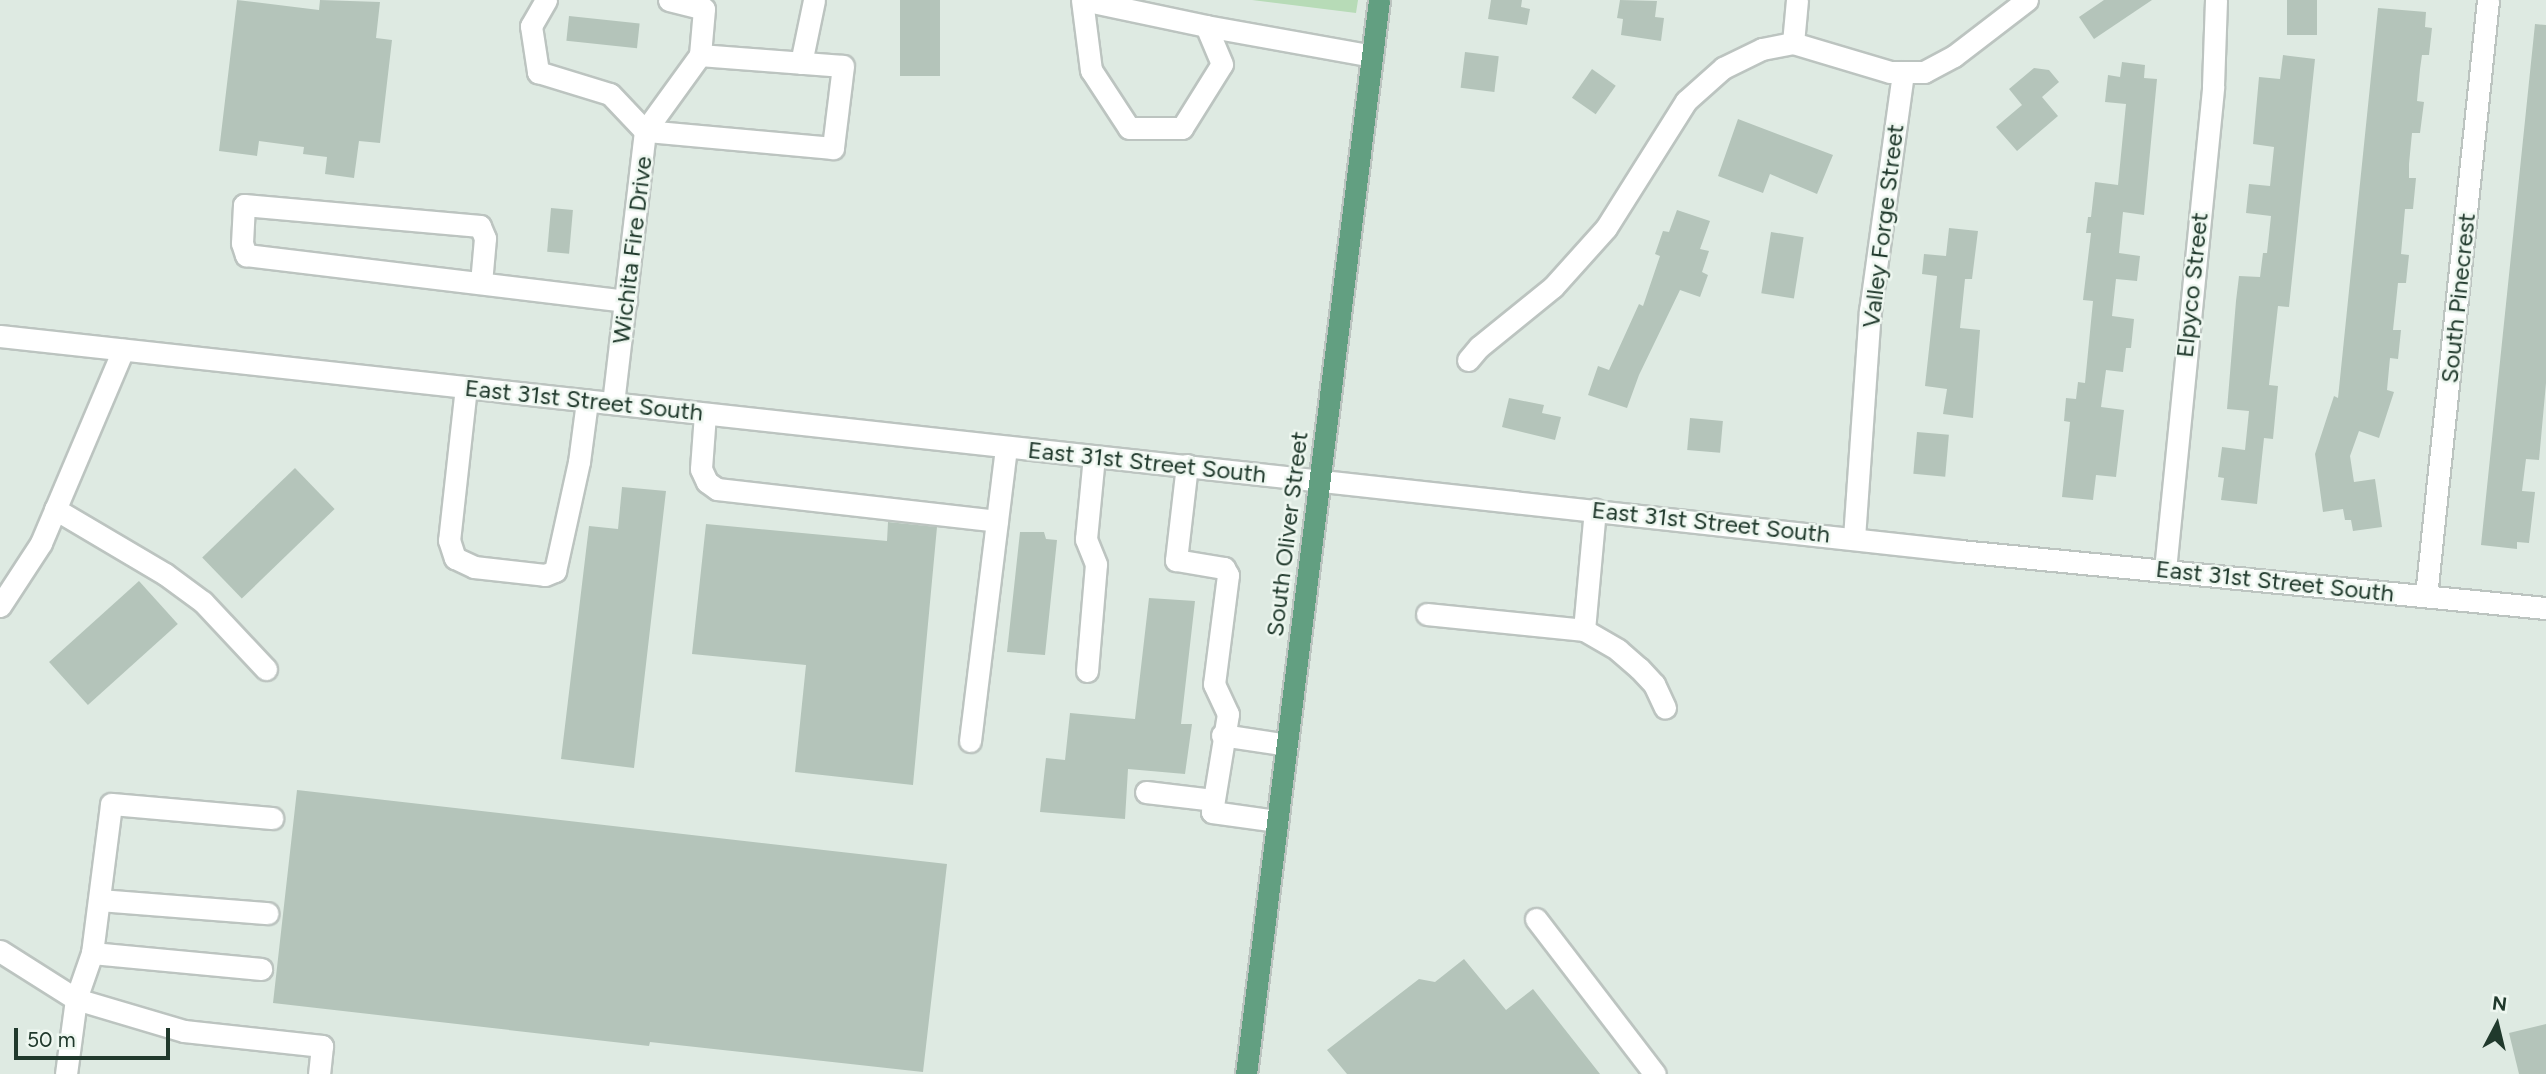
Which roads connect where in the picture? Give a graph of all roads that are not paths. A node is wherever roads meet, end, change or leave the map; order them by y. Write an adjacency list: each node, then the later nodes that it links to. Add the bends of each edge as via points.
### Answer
1 (546, 0): 16 (street, Wichita Fire Drive, via 531,26 538,72 610,94)
2 (669, 0): 12 (street, via 704,9)
3 (814, 0): 14 (street)
4 (1082, 0): 10 (street); 10 (street, via 1091,70 1129,128 1182,128 1222,64)
5 (1379, 0): 13 (main road, South Oliver Street)
6 (1797, 0): 11 (street)
7 (2027, 0): 15 (street, via 1954,56 1924,72)
8 (2216, 0): 34 (street, Elpyco Street, via 2213,86)
9 (2488, 0): 35 (street, South Pinecrest)
10 (1206, 26): 13 (street)
11 (1793, 43): 15 (street, via 1851,62); 21 (street, via 1762,49 1723,68 1686,101 1606,228 1553,287)
12 (700, 55): 14 (street); 16 (street)
13 (1373, 56): 29 (main road, South Oliver Street)
14 (801, 63): 16 (street, via 843,66 833,148)
15 (1903, 72): 33 (street, Valley Forge Street, via 1870,311)
16 (645, 131): 18 (street, Wichita Fire Drive)
17 (481, 283): 17 (street, via 246,255 242,243 244,205 480,226 485,238); 18 (street)
18 (626, 301): 24 (street, Wichita Fire Drive)
19 (0, 336): 20 (street, East 31st Street South)
20 (123, 350): 22 (street, East 31st Street South); 30 (street)
21 (1468, 360)
22 (467, 387): 23 (street, East 31st Street South); 23 (street, via 449,540 455,558 474,567 545,575 555,571)
23 (587, 401): 24 (street, East 31st Street South)
24 (613, 403): 25 (street, East 31st Street South)
25 (705, 414): 26 (street, East 31st Street South); 32 (street, via 701,470 717,488)
26 (1006, 448): 27 (street, East 31st Street South); 32 (street)
27 (1094, 456): 28 (street, East 31st Street South); 41 (street, via 1086,539 1096,564)
28 (1187, 465): 29 (street, East 31st Street South); 43 (street, via 1176,560 1224,568 1228,575 1214,684 1228,714)
29 (1320, 480): 31 (street, East 31st Street South); 45 (main road, South Oliver Street)
30 (55, 509): 36 (street, via 41,543); 40 (street, via 166,574 203,602)
31 (1595, 509): 33 (street, East 31st Street South); 39 (street)
32 (997, 521): 44 (street)
33 (1854, 538): 34 (street, East 31st Street South)
34 (2165, 570): 35 (street, East 31st Street South)
35 (2426, 596): 37 (street, East 31st Street South)
36 (0, 606)
37 (2546, 608)
38 (1427, 614): 39 (street)
39 (1584, 630): 42 (street, via 1611,644 1639,668 1654,684)
40 (266, 669)
41 (1087, 671)
42 (1665, 708)
43 (1222, 735): 45 (street); 47 (street)
44 (970, 741)
45 (1287, 745): 49 (main road, South Oliver Street)
46 (1146, 792): 47 (street)
47 (1213, 800): 49 (street, via 1212,812)
48 (272, 818): 50 (street, via 111,804)
49 (1277, 821): 59 (main road, South Oliver Street)
50 (100, 900): 51 (street); 54 (street)
51 (267, 912)
52 (1536, 919): 60 (street)
53 (0, 951): 56 (street)
54 (92, 953): 55 (street); 56 (street)
55 (261, 969)
56 (76, 999): 57 (street); 58 (street, via 184,1031 322,1046)
57 (66, 1074)
58 (319, 1074)
59 (1247, 1074)
60 (1655, 1074)

